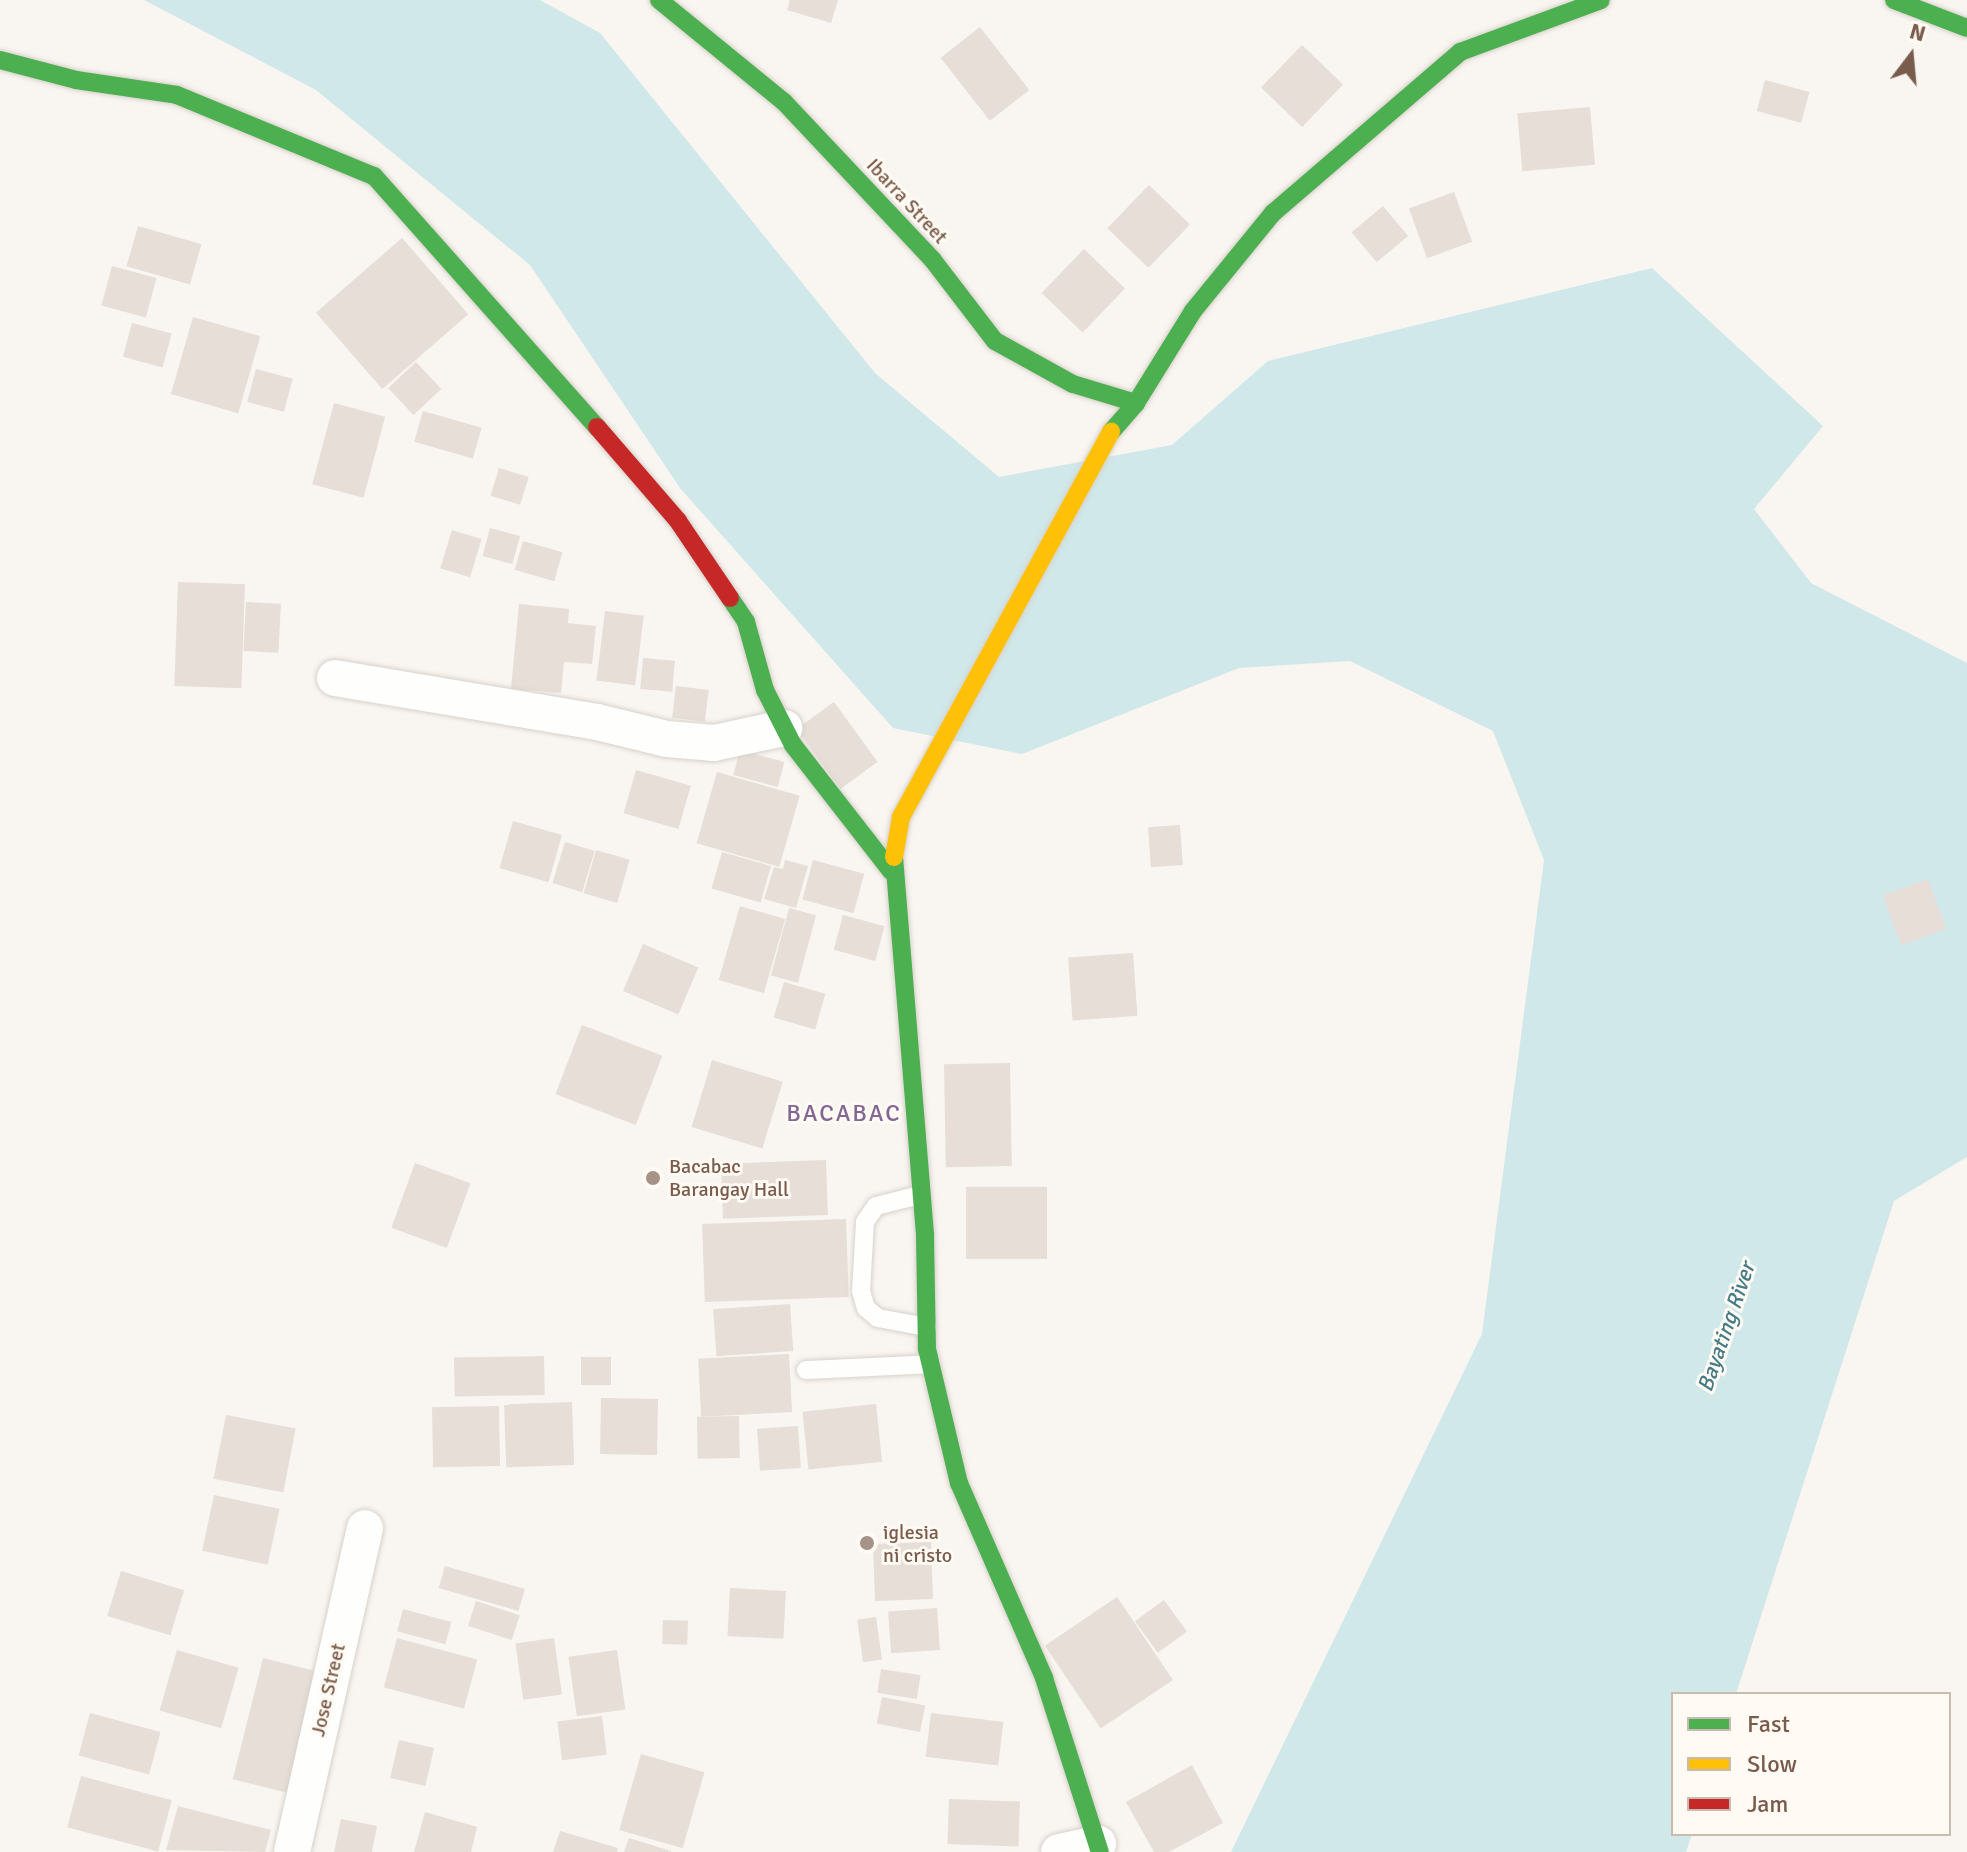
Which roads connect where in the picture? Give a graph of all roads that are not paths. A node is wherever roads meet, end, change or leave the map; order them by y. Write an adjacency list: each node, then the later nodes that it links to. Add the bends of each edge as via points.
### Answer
1 (659, 0): 6 (street, Ibarra Street, via 784,102 932,259 995,341 1073,384)
2 (1601, 0): 6 (street, via 1460,52 1285,203 1193,311)
3 (1894, 0): 4 (street)
4 (1967, 28)
5 (0, 60): 8 (street, via 76,80 177,95 374,176 459,266 678,521 746,622 765,690)
6 (1136, 403): 9 (street, via 1114,427 901,817)
7 (335, 678): 8 (street, via 597,722 667,739 714,743)
8 (784, 728): 9 (street)
9 (891, 871): 10 (street)
10 (921, 1195): 11 (street); 11 (lane, via 876,1206 865,1222 861,1291 866,1308 878,1318)
11 (927, 1327): 12 (street)
12 (931, 1364): 13 (lane); 15 (street, via 959,1483 1044,1678)
13 (806, 1370)
14 (365, 1528): 16 (street, Jose Street)
15 (1099, 1848): 17 (street)
16 (292, 1852)
17 (1059, 1852)

